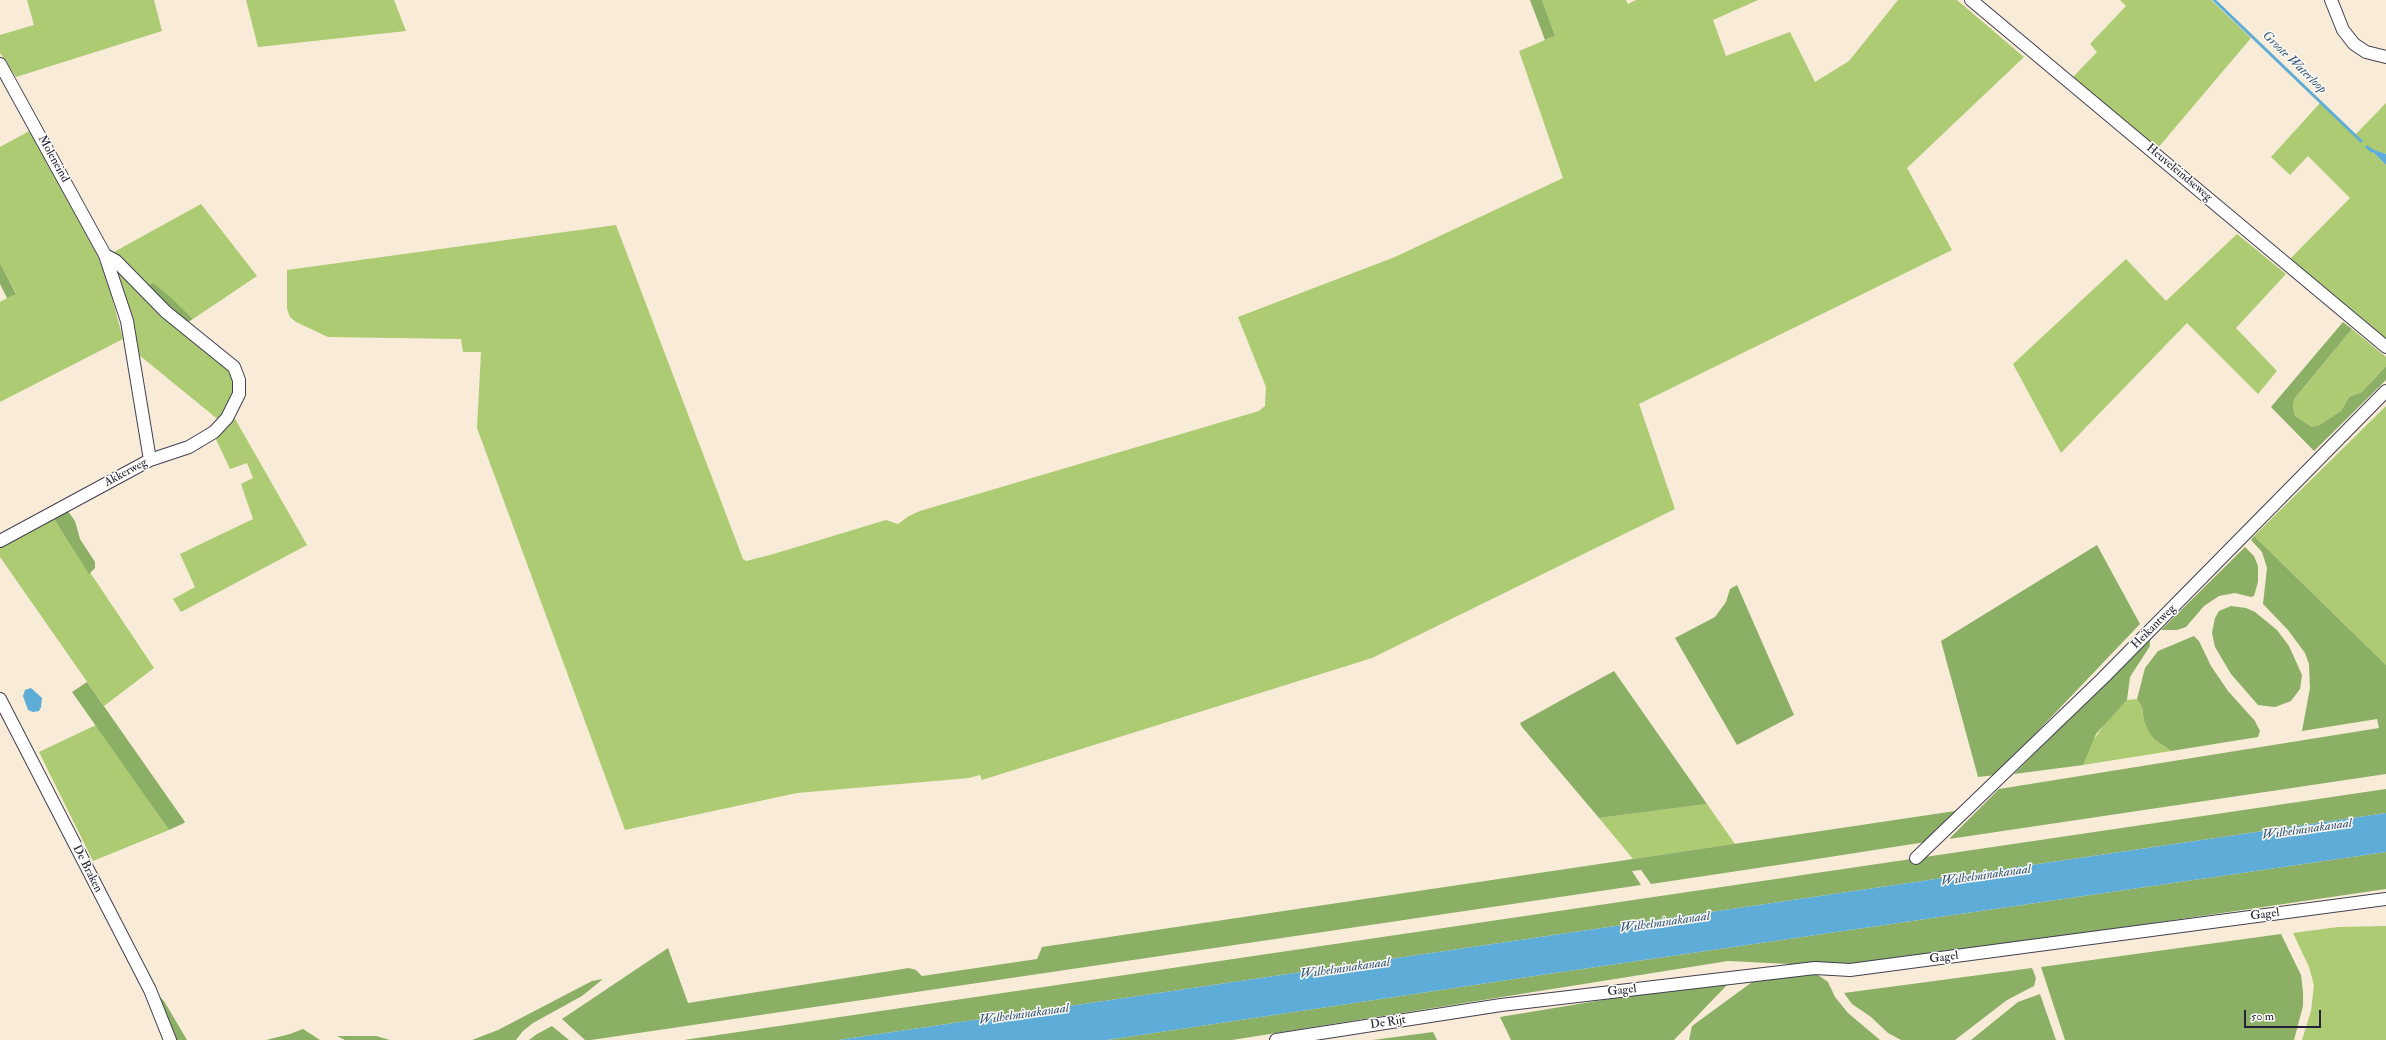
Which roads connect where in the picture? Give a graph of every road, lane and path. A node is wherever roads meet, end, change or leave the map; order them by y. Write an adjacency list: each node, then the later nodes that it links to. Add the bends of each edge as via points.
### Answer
1 (1971, 0): 6 (street, Heuveleindseweg)
2 (2331, 0): 3 (street, via 2343,30 2354,44 2366,52)
3 (2386, 57)
4 (0, 64): 5 (street, Moleneind)
5 (106, 255): 8 (street, Moleneind, via 116,261 166,312 234,367 239,380); 9 (street, Moleneind, via 127,321)
6 (2386, 347)
7 (2386, 392): 12 (street, Heikantweg, via 2103,678)
8 (239, 394): 9 (street, Akkerweg, via 227,418 214,432 189,447)
9 (150, 460): 10 (street, Akkerweg)
10 (0, 541)
11 (0, 699): 15 (street, De Braken, via 150,990)
12 (1916, 858)
13 (2386, 899): 14 (street, Gagel, via 1850,970 1815,968)
14 (1501, 1005): 16 (street, De Rijt)
15 (170, 1040)
16 (1276, 1040)

